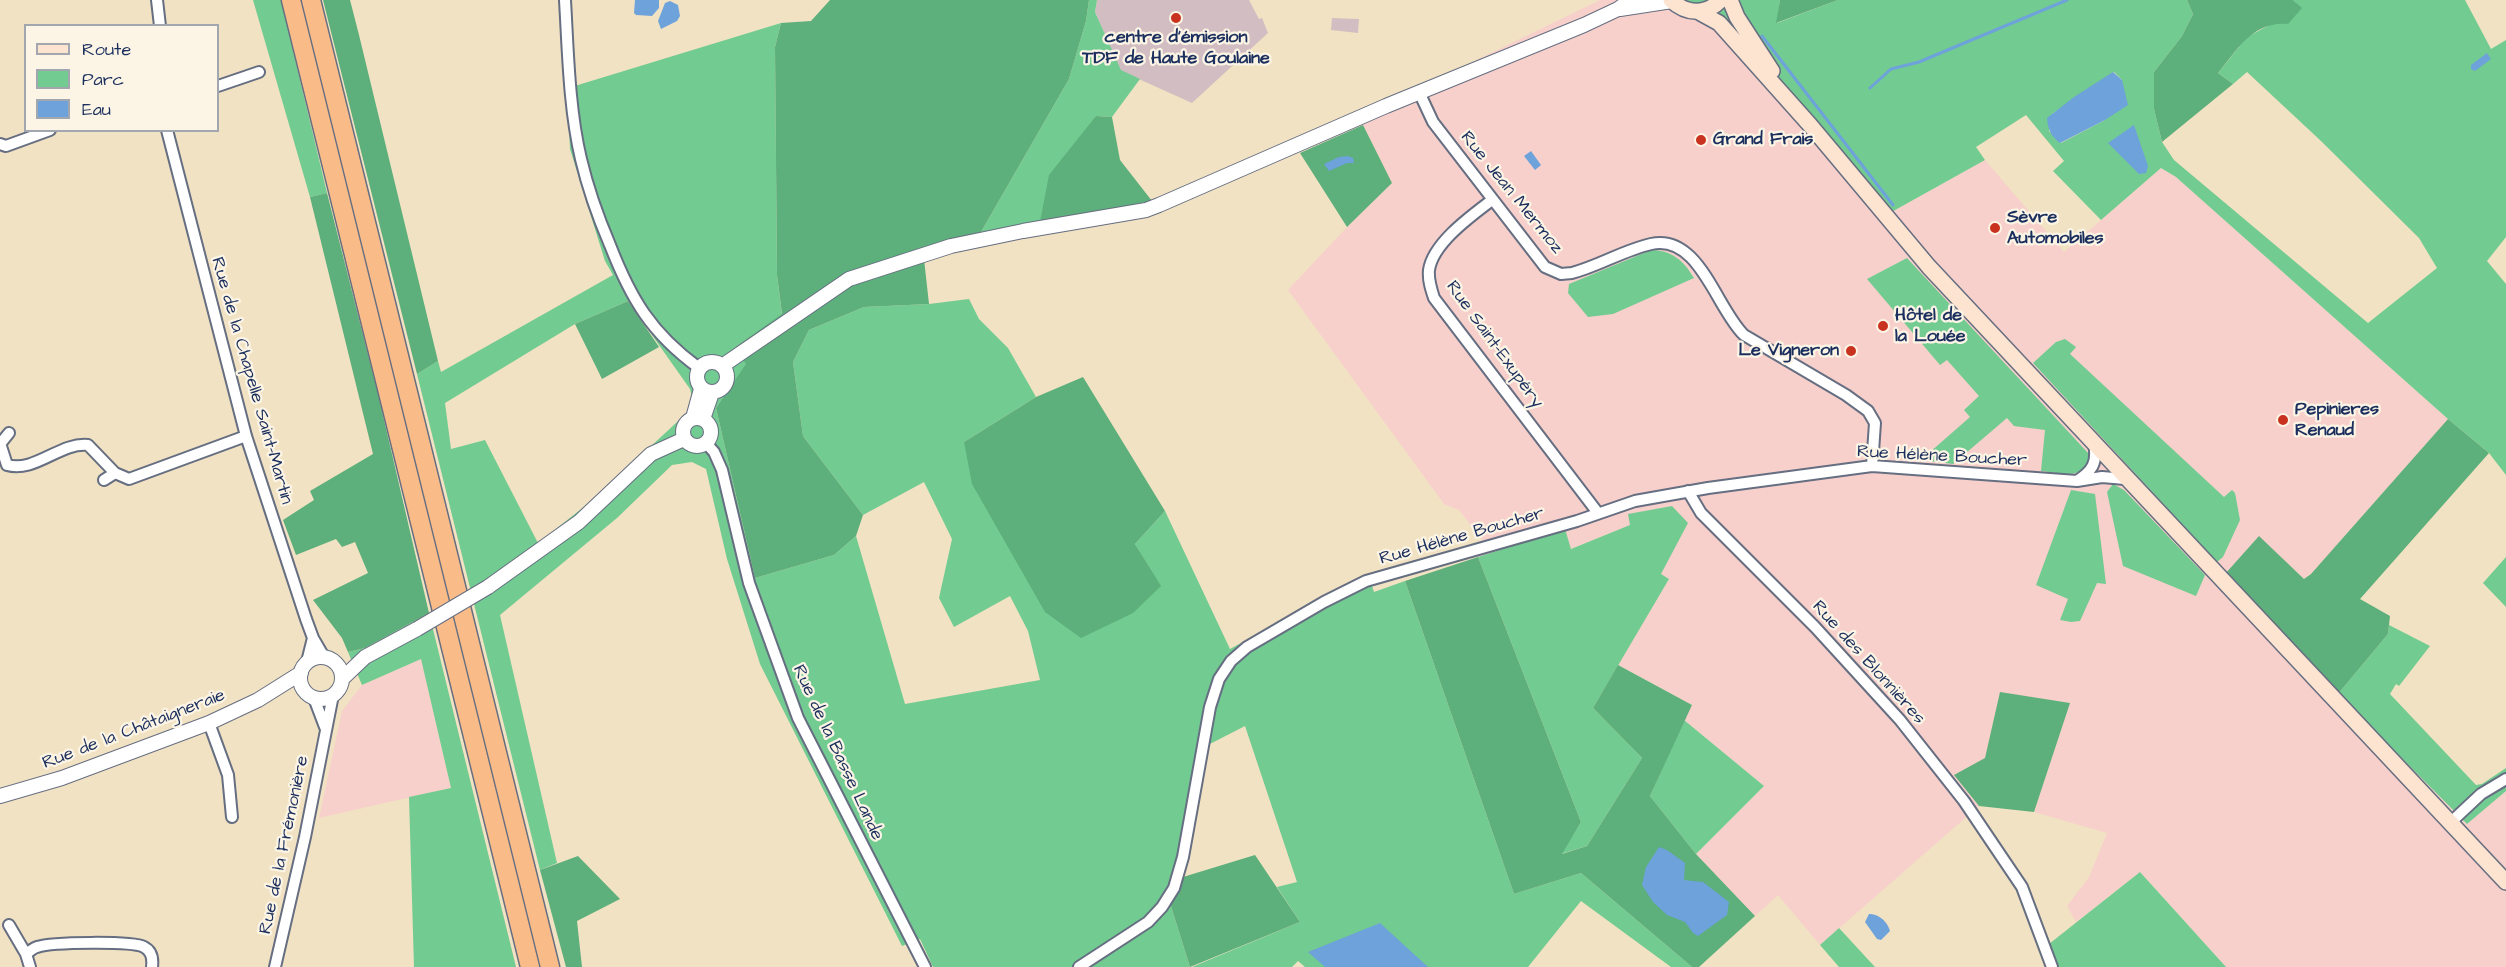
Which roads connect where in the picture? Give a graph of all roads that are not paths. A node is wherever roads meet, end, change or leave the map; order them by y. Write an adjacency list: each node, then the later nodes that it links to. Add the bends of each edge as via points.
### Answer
1 (157, 0): 11 (street)
2 (291, 0): 57 (highway)
3 (311, 0): 58 (highway)
4 (565, 0): 21 (street, via 580,157 593,205 636,303 655,330)
5 (1631, 0): 9 (street)
6 (1721, 0): 10 (main road)
7 (1730, 0): 15 (main road, via 1737,17)
8 (1672, 1): 9 (street); 10 (main road)
9 (1618, 9): 14 (street)
10 (1699, 12): 15 (main road, via 1719,23)
11 (160, 24)
12 (259, 72): 13 (street)
13 (219, 86)
14 (1419, 92): 19 (street, Rue Jean Mermoz, via 1434,122); 20 (street, via 1146,210 951,246 849,279)
15 (1810, 125): 29 (main road, via 1914,251)
16 (44, 132): 18 (street, via 6,146)
17 (168, 132): 25 (street, Rue de la Chapelle Saint-Martin)
18 (0, 144)
19 (1492, 200): 30 (street, Rue Jean Mermoz, via 1545,267 1561,274 1586,269 1651,244 1667,243 1682,249 1695,259 1744,335 1868,411 1875,423); 36 (street, Rue Saint-Exupéry, via 1436,253 1429,269 1434,298)
20 (722, 366): 21 (street, via 708,362); 22 (street, via 727,381 722,390)
21 (699, 368): 22 (street, via 696,377)
22 (706, 391): 23 (street)
23 (698, 419): 26 (street, via 683,426); 28 (street, via 711,431)
24 (9, 433): 27 (street)
25 (246, 436): 31 (street, via 129,479); 37 (street, Rue de la Chapelle Saint-Martin)
26 (684, 438): 28 (street, via 694,446); 38 (street, Rue de la Châtaigneraie, bridge, via 651,454 579,522 488,587)
27 (0, 443): 31 (street, via 7,465 18,468 88,445)
28 (706, 443): 59 (street, Rue de la Basse Lande, via 722,470 749,583 798,718)
29 (2094, 444): 32 (main road); 34 (street, via 2095,465)
30 (1872, 466): 34 (street, Rue Hélène Boucher); 35 (street, Rue Hélène Boucher)
31 (115, 473): 33 (street)
32 (2126, 479): 34 (street, Rue Hélène Boucher, via 2102,477); 50 (main road)
33 (104, 480)
34 (2077, 482)
35 (1688, 491): 36 (street, Rue Hélène Boucher, via 1635,501); 61 (street, Rue des Blonnières, via 1701,513 1815,627 1900,720 1964,801 2022,887)
36 (1599, 513): 60 (street, Rue Hélène Boucher, via 1366,581 1247,647 1219,679 1213,698 1174,888 1148,922)
37 (313, 638): 39 (street, Rue de la Chapelle Saint-Martin); 40 (street)
38 (365, 657): 39 (street, Rue de la Châtaigneraie); 41 (street, Rue de la Châtaigneraie)
39 (329, 660): 40 (street, Rue de la Châtaigneraie, via 318,657); 41 (street, via 339,667)
40 (304, 668): 42 (street, Rue de la Châtaigneraie); 43 (street)
41 (342, 679): 44 (street, Rue de la Châtaigneraie)
42 (277, 688): 43 (street, Rue de la Châtaigneraie); 45 (street, Rue de la Châtaigneraie)
43 (309, 693): 44 (street, Rue de la Châtaigneraie, via 321,699); 46 (street)
44 (333, 695): 46 (street, Rue de la Frémonière)
45 (209, 723): 48 (street, Rue de la Châtaigneraie, via 62,778); 49 (street, via 228,775)
46 (326, 730): 56 (street, Rue de la Frémonière)
47 (2506, 779): 50 (street, via 2481,794)
48 (0, 796)
49 (232, 817)
50 (2450, 823): 51 (main road)
51 (2506, 882)
52 (9, 925): 53 (street)
53 (26, 954): 54 (street); 55 (street, via 37,947 136,944 147,948 153,957)
54 (30, 967)
55 (152, 967)
56 (275, 967)
57 (530, 967)
58 (550, 967)
59 (925, 967)
60 (1079, 967)
61 (2052, 967)

